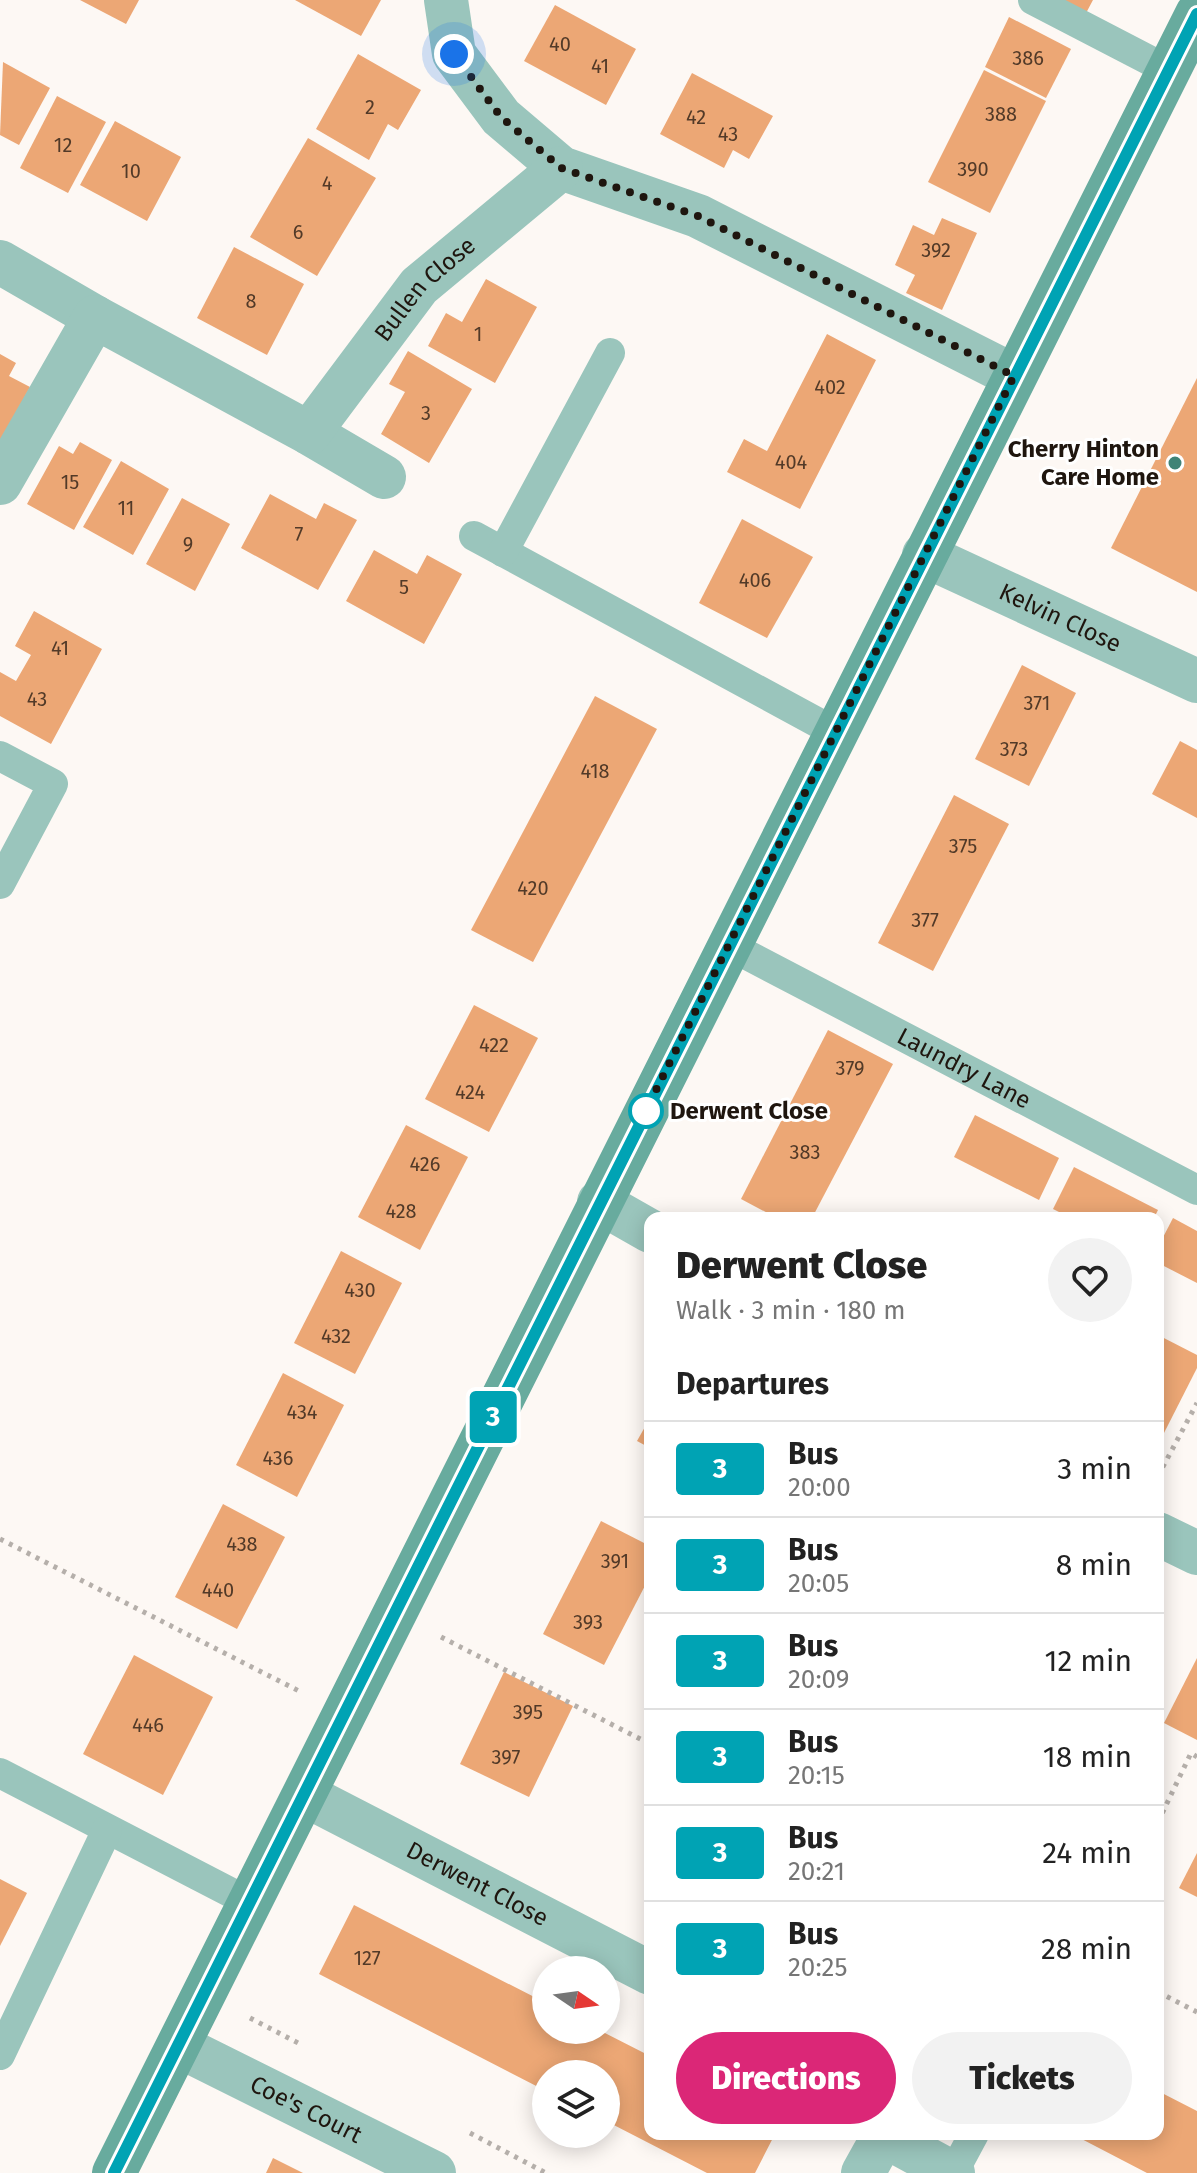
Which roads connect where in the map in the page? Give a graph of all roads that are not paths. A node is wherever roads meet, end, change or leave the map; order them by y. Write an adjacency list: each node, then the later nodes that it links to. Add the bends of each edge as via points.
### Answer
1 (446, 0): 4 (street, via 454,54 501,117)
2 (1033, 0): 3 (lane)
3 (1187, 40): 8 (street)
4 (561, 168): 8 (street, via 698,216); 9 (street, Bullen Close, via 419,286)
5 (0, 262): 6 (street)
6 (95, 317): 9 (street); 11 (street)
7 (610, 353): 13 (lane)
8 (1014, 376): 14 (street)
9 (309, 433): 10 (street)
10 (384, 477)
11 (0, 483)
12 (474, 536): 13 (lane)
13 (503, 552): 16 (lane)
14 (924, 555): 15 (street, Kelvin Close); 16 (street)
15 (1197, 681)
16 (835, 732): 19 (street)
17 (0, 756): 18 (lane, via 53,784)
18 (0, 884)
19 (730, 946): 20 (lane, Laundry Lane); 21 (street)
20 (1197, 1190)
21 (599, 1202): 22 (street); 26 (street)
22 (644, 1228)
23 (1164, 1537): 24 (street)
24 (1197, 1553)
25 (0, 1773): 27 (lane)
26 (305, 1795): 28 (street); 29 (street, Derwent Close)
27 (107, 1830): 28 (lane); 31 (lane)
28 (249, 1902): 30 (street)
29 (644, 1970)
30 (179, 2046): 34 (street); 35 (street, Coe's Court)
31 (0, 2055)
32 (971, 2140): 36 (lane)
33 (876, 2148): 36 (street)
34 (114, 2173)
35 (434, 2173)
36 (953, 2173)

